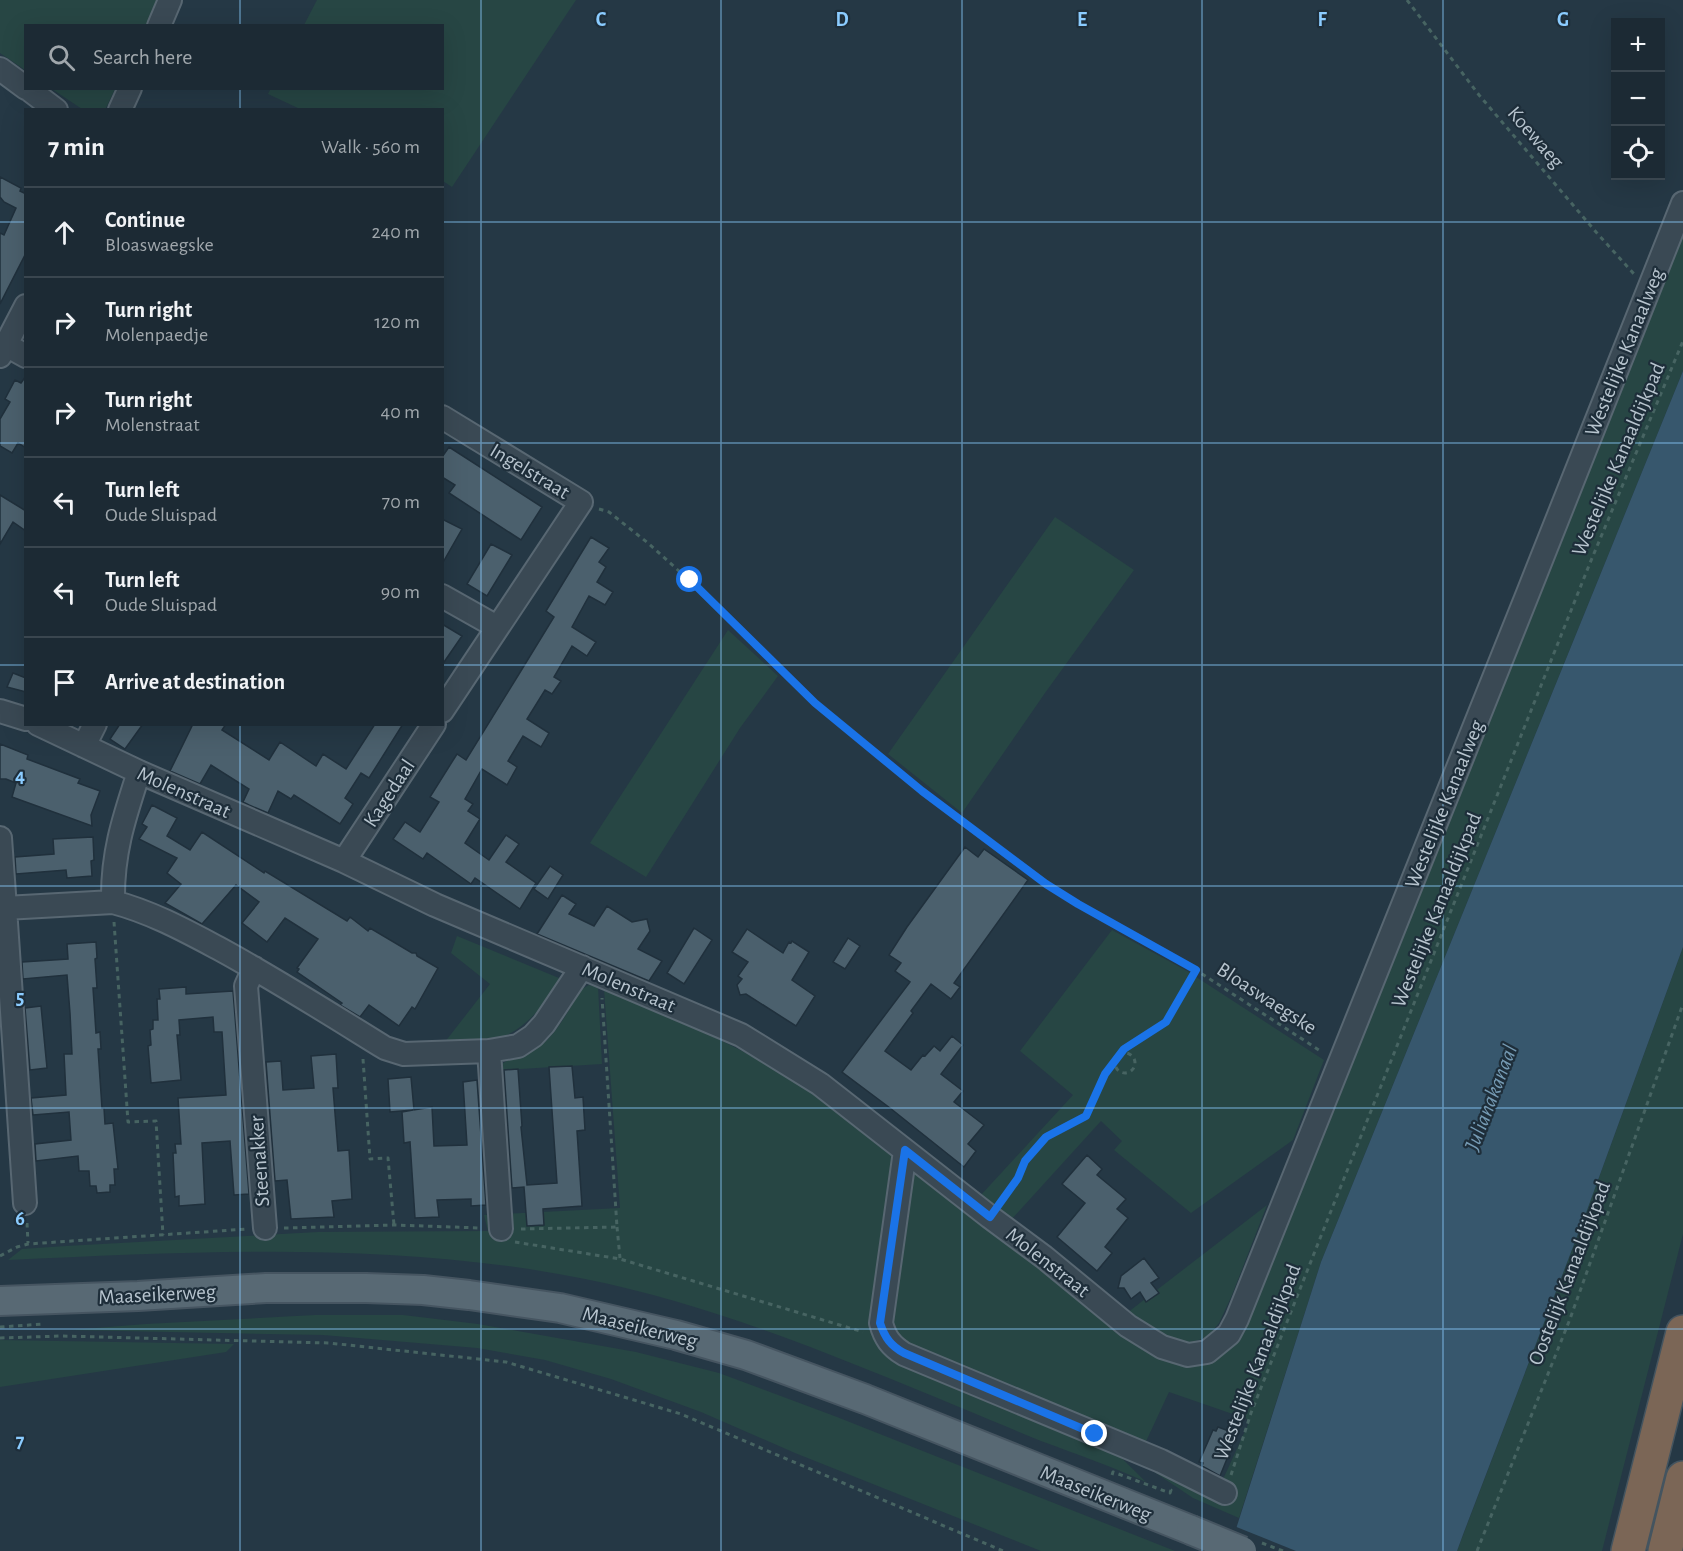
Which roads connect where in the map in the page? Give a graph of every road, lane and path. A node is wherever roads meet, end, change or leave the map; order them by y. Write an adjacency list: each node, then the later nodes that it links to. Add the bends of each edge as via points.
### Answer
1 (170, 0): 3 (street)
2 (1407, 0): 11 (path, Koewaeg, via 1479,95)
3 (160, 24)
4 (0, 69): 5 (street)
5 (24, 87)
6 (29, 90): 8 (street)
7 (129, 90): 9 (street)
8 (53, 108)
9 (121, 108)
10 (1683, 203): 11 (street, Westelijke Kanaalweg)
11 (1649, 288): 38 (street, Westelijke Kanaalweg)
12 (24, 312): 14 (street)
13 (1683, 341): 59 (path, Westelijke Kanaaldijkpad, via 1319,1241 1251,1413)
14 (11, 353)
15 (444, 418): 16 (street, Ingelstraat)
16 (580, 502): 18 (street, Ingelstraat); 32 (path, Bloaswaegske, via 609,512 648,543 815,703 922,791 1062,894)
17 (444, 597): 18 (street)
18 (497, 627): 19 (street)
19 (444, 708)
20 (0, 711): 21 (street)
21 (24, 718)
22 (42, 726): 25 (street, Molenstraat)
23 (94, 726): 25 (street)
24 (433, 726): 28 (street, Kagedaal)
25 (84, 746): 26 (street, Molenstraat)
26 (139, 772): 28 (street, Molenstraat); 29 (street, via 116,847)
27 (0, 838): 30 (street)
28 (344, 861): 33 (street, Molenstraat)
29 (113, 902): 30 (street); 31 (street, via 175,925); 46 (path, via 128,1122 156,1121)
30 (5, 908): 40 (street)
31 (254, 968): 35 (street); 44 (street, Steenakker, via 246,987)
32 (1196, 970): 37 (path, via 1166,1022); 38 (path, Bloaswaegske)
33 (592, 972): 36 (street, via 533,1036 518,1046); 39 (street, Molenstraat, via 741,1035 820,1084); 43 (path)
34 (1683, 1004): 62 (path, Oostelijk Kanaaldijkpad, via 1570,1318)
35 (361, 1033): 36 (street, via 404,1054); 42 (path, via 370,1159 388,1158)
36 (489, 1051): 45 (street)
37 (1117, 1057): 37 (path, via 1130,1055 1134,1068 1125,1073 1118,1071); 41 (path, via 1100,1082 1086,1116 1046,1137 1025,1161 1018,1178)
38 (1340, 1063): 55 (street, Westelijke Kanaalweg, via 1229,1334 1207,1352 1188,1355)
39 (905, 1150): 41 (street, Molenstraat); 53 (street, via 880,1323)
40 (25, 1203)
41 (990, 1217): 55 (street, Molenstraat, via 1128,1326)
42 (393, 1225): 44 (path, Steenakker); 45 (path, Steenakker)
43 (617, 1227): 45 (path, Steenakker); 48 (path)
44 (265, 1228): 46 (path)
45 (501, 1228): 48 (path, via 513,1241)
46 (163, 1235): 47 (path, via 28,1244)
47 (0, 1256)
48 (620, 1258): 53 (path)
49 (0, 1301): 61 (main road, Maaseikerweg, bridge, via 267,1288 366,1288 423,1290 560,1308 746,1355)
50 (45, 1324): 51 (path)
51 (0, 1327)
52 (1683, 1332): 63 (highway)
53 (885, 1336): 59 (street, via 904,1353 1161,1461)
54 (0, 1338): 60 (path, via 329,1343 506,1362 681,1414)
55 (1162, 1347)
56 (1113, 1472): 58 (path, via 1170,1493)
57 (1683, 1478): 64 (highway)
58 (1168, 1488)
59 (1225, 1493)
60 (1003, 1551)
61 (1242, 1551)
62 (1477, 1551)
63 (1628, 1551)
64 (1665, 1551)

